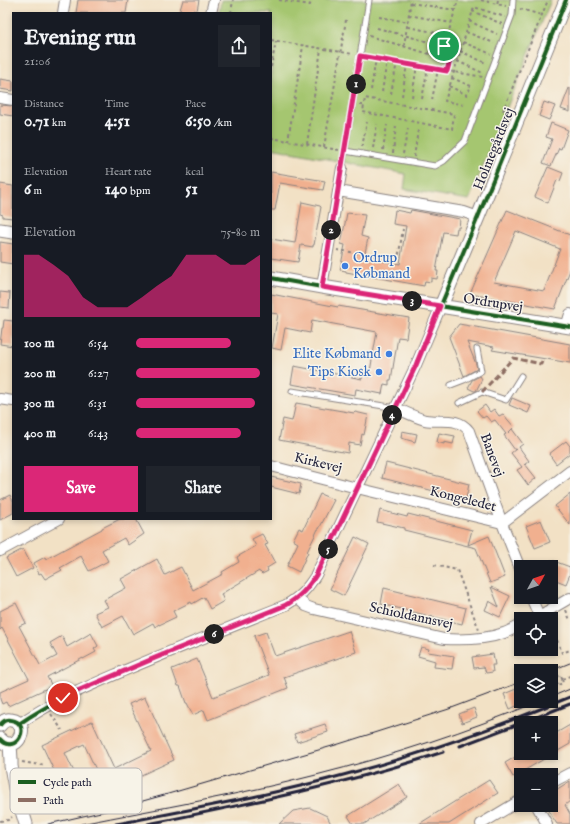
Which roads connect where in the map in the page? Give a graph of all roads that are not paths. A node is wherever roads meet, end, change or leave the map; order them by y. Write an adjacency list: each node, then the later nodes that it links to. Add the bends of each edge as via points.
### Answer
1 (65, 0): 6 (street)
2 (214, 0): 7 (street)
3 (369, 0): 10 (lane)
4 (513, 0): 10 (lane, via 504,36 465,141 444,161 435,166)
5 (566, 0): 13 (street, Holmegårdsvej)
6 (63, 12)
7 (212, 12)
8 (0, 98): 9 (street)
9 (12, 100)
10 (345, 151): 11 (lane)
11 (342, 168): 12 (street)
12 (338, 191): 13 (street, via 464,212); 17 (street)
13 (478, 217): 18 (street, Holmegårdsvej)
14 (0, 230): 15 (street)
15 (12, 232)
16 (272, 278): 17 (street, Ordrupvej)
17 (322, 287): 18 (street, Ordrupvej)
18 (440, 306): 19 (street, Ordrupvej); 27 (street)
19 (569, 323)
20 (477, 349): 22 (lane, via 481,371)
21 (521, 376): 26 (lane, via 506,400 482,392)
22 (451, 384)
23 (292, 391): 27 (lane, Banevej)
24 (0, 398): 25 (street)
25 (12, 401)
26 (459, 403)
27 (396, 408): 30 (street); 32 (street, Banevej, via 418,418 457,422 466,427)
28 (272, 466): 30 (street, Kirkevej)
29 (570, 471): 32 (street, Kongeledet)
30 (357, 488): 32 (street, Kongeledet); 35 (street, via 316,575)
31 (56, 520): 33 (street)
32 (502, 523): 34 (street, Banevej)
33 (0, 551)
34 (517, 560)
35 (297, 598): 38 (street, Schioldannsvej, via 314,609 444,639 483,638); 40 (street, via 286,605 74,692)
36 (570, 598): 37 (street)
37 (546, 612)
38 (514, 629)
39 (0, 723): 40 (street, via 12,720)
40 (19, 724): 41 (street, via 21,737 14,743)
41 (5, 741): 42 (street)
42 (11, 768)
43 (570, 773): 44 (street)
44 (558, 780)
45 (514, 804): 47 (street)
46 (540, 812): 48 (street)
47 (481, 824)
48 (547, 824)

